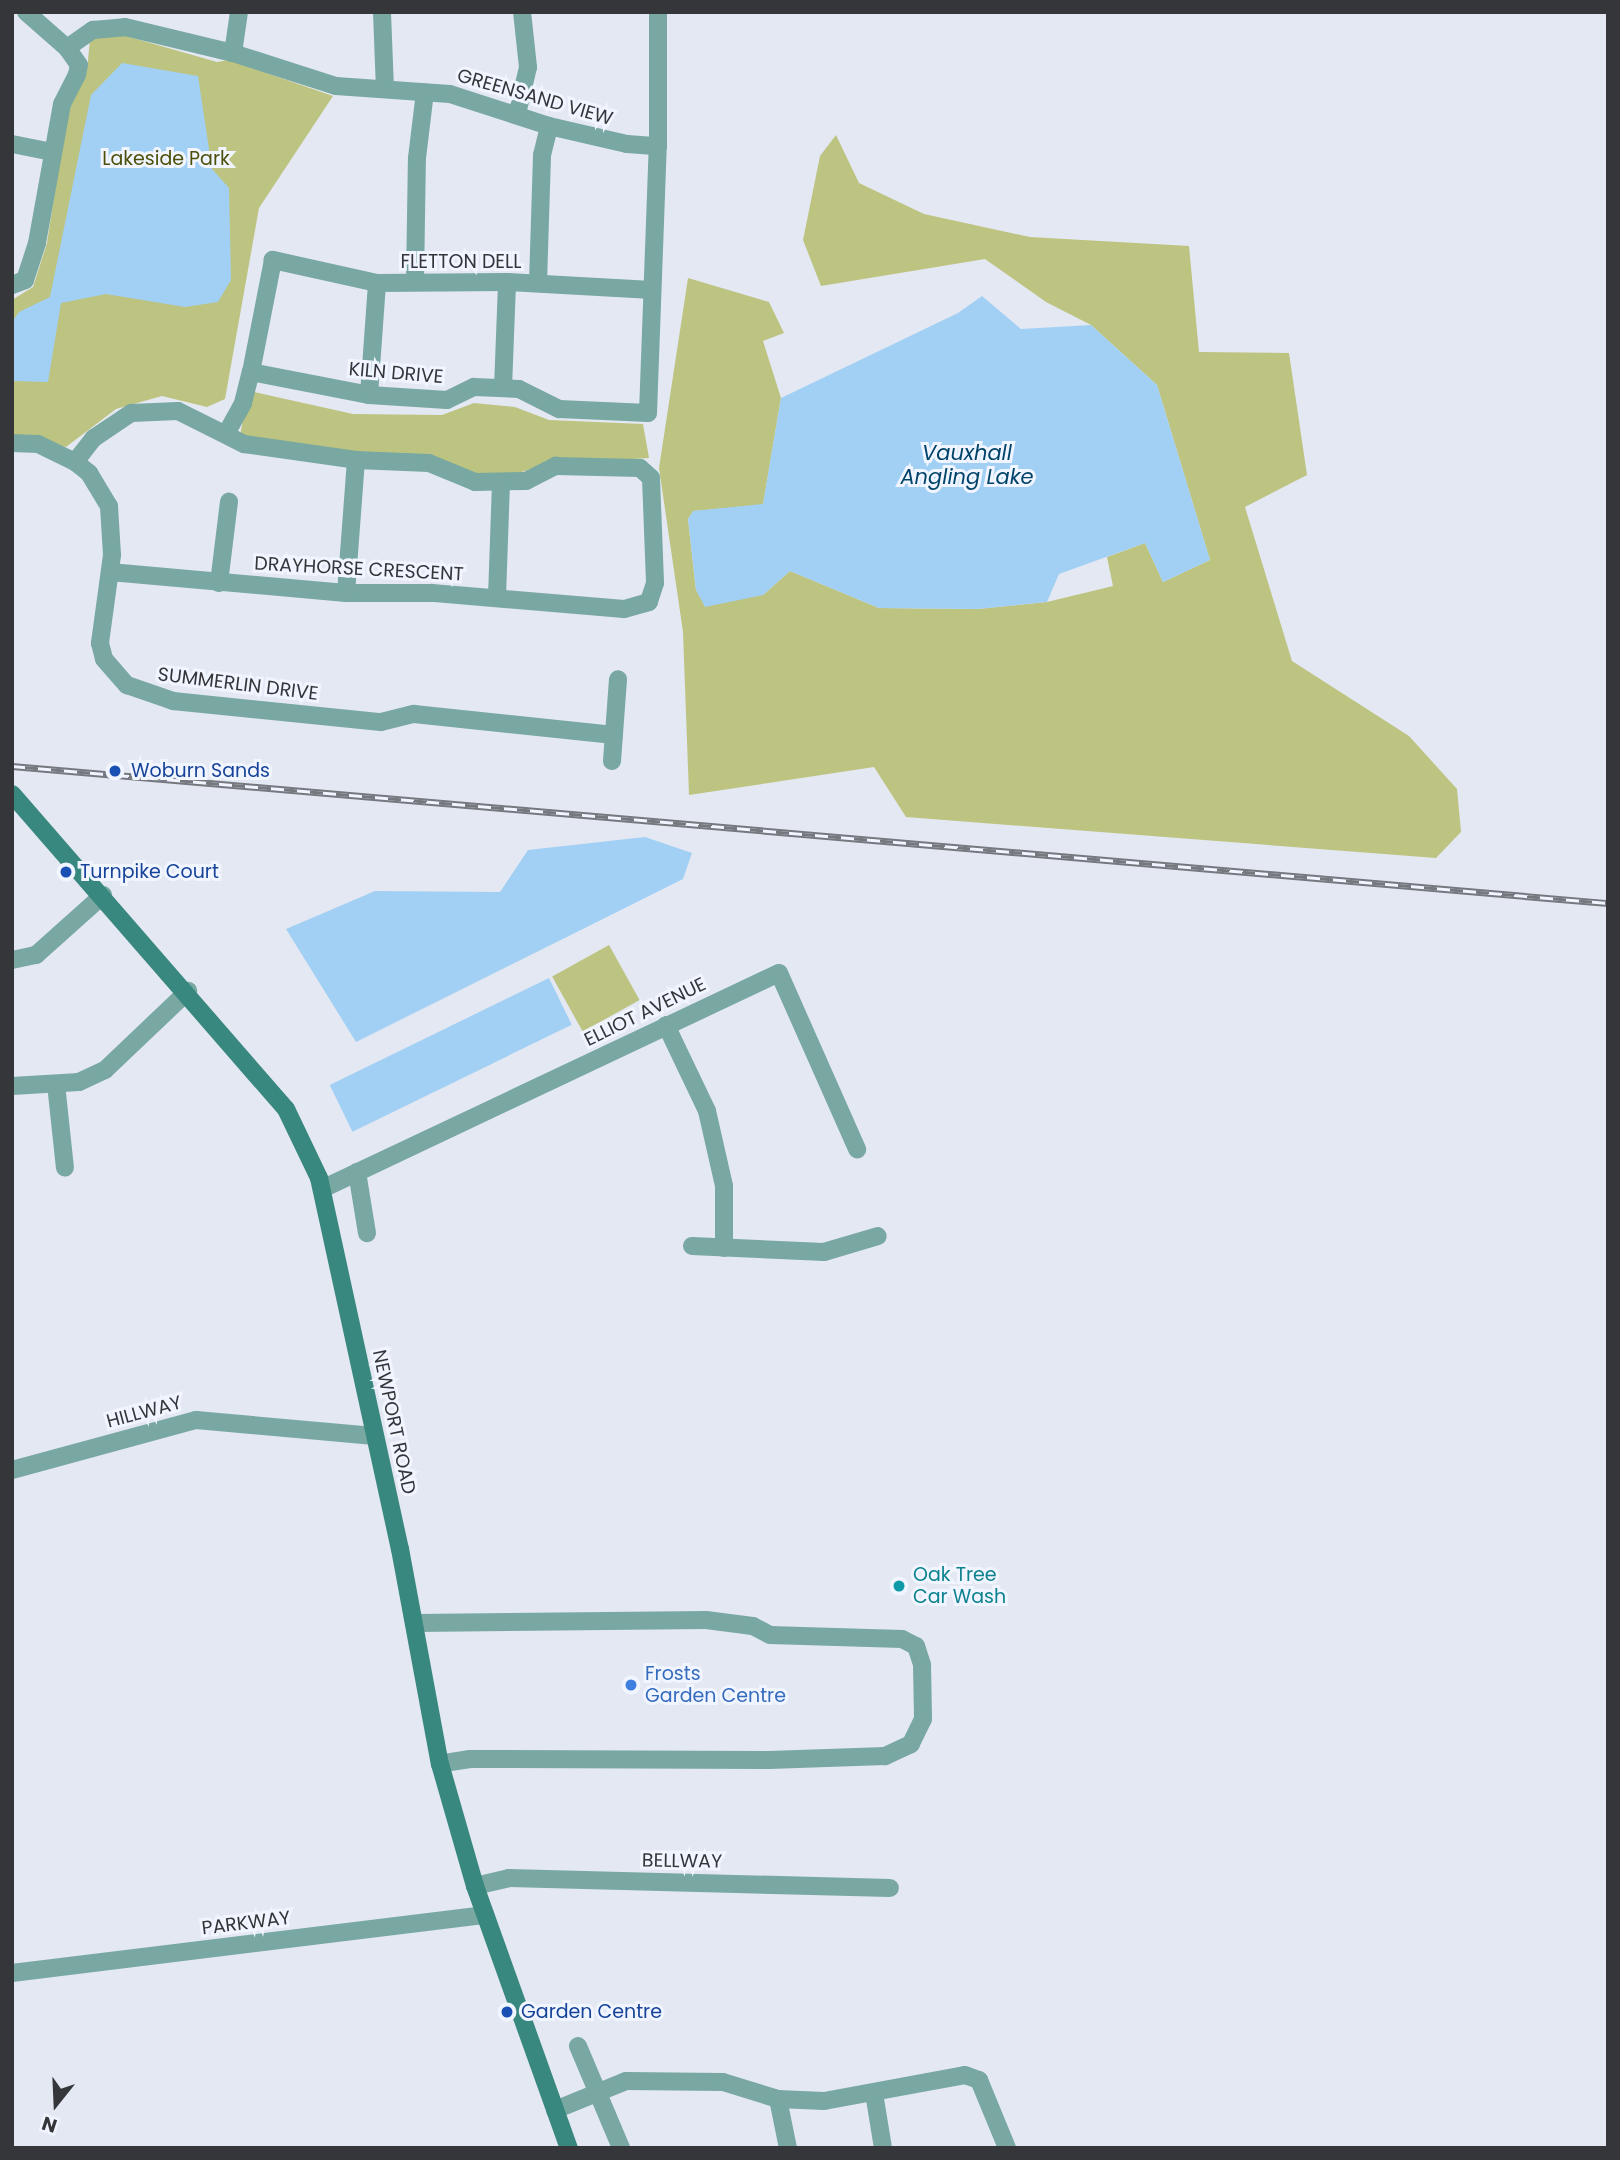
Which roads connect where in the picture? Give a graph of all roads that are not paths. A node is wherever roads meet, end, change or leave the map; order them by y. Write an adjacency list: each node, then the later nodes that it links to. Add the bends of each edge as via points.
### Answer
1 (26, 12): 7 (street)
2 (239, 12): 8 (street)
3 (382, 12): 9 (street)
4 (522, 12): 11 (street, via 528,67)
5 (658, 12): 14 (street)
6 (123, 20): 7 (street, GREENSAND VIEW, via 93,30); 8 (street, GREENSAND VIEW)
7 (67, 48): 15 (street, via 79,65 62,104)
8 (233, 53): 9 (street, GREENSAND VIEW, via 336,86)
9 (385, 89): 10 (street, GREENSAND VIEW)
10 (425, 92): 11 (street, GREENSAND VIEW, via 450,94); 16 (street, via 417,158)
11 (516, 114): 12 (street, GREENSAND VIEW)
12 (549, 127): 14 (street, GREENSAND VIEW); 19 (street, via 542,155)
13 (12, 144): 15 (street)
14 (658, 146): 21 (street)
15 (52, 152): 20 (street, via 37,243 24,280)
16 (415, 281): 17 (street, FLETTON DELL); 18 (street, FLETTON DELL)
17 (507, 282): 19 (street, FLETTON DELL); 23 (street)
18 (377, 283): 22 (street, FLETTON DELL, via 273,260); 24 (street)
19 (538, 283): 21 (street, FLETTON DELL)
20 (12, 285)
21 (652, 290): 23 (street, KILN DRIVE, via 648,413 559,409 519,389)
22 (251, 372): 24 (street, KILN DRIVE); 25 (street, via 243,403)
23 (503, 388): 24 (street, KILN DRIVE, via 474,387 447,400)
24 (369, 396)
25 (226, 434): 27 (street, DRAYHORSE CRESCENT, via 244,443); 28 (street, DRAYHORSE CRESCENT, via 178,411 131,413 94,438)
26 (12, 443): 28 (street, SUMMERLIN DRIVE, via 38,444)
27 (356, 460): 29 (street, DRAYHORSE CRESCENT, via 429,463 475,482); 33 (street)
28 (75, 462): 31 (street, SUMMERLIN DRIVE, via 89,473 109,506)
29 (501, 483): 34 (street); 34 (street, DRAYHORSE CRESCENT, via 526,481 556,466 640,468 651,478 655,583 649,602 624,609)
30 (229, 502): 32 (street)
31 (110, 572): 32 (street, DRAYHORSE CRESCENT); 36 (street, SUMMERLIN DRIVE, via 100,643 104,659 114,675 145,694 173,701 382,722 414,715)
32 (219, 583): 33 (street, DRAYHORSE CRESCENT)
33 (346, 593): 34 (street, DRAYHORSE CRESCENT)
34 (498, 597)
35 (618, 679): 36 (street)
36 (614, 735): 37 (street)
37 (612, 761)
38 (12, 794): 39 (street, NEWPORT ROAD)
39 (103, 895): 40 (street, via 36,955); 41 (street, NEWPORT ROAD)
40 (12, 960)
41 (188, 991): 43 (street, via 105,1070 79,1082); 48 (street, NEWPORT ROAD, via 286,1109)
42 (666, 1025): 45 (street, ELLIOT AVENUE, via 779,973); 47 (street, ELLIOT AVENUE); 52 (street, via 707,1111 724,1186)
43 (55, 1084): 44 (street); 46 (street)
44 (12, 1086)
45 (857, 1149)
46 (65, 1168)
47 (357, 1172): 48 (street, ELLIOT AVENUE); 49 (street)
48 (322, 1189): 53 (street, NEWPORT ROAD)
49 (367, 1233)
50 (878, 1236): 52 (street, via 824,1252)
51 (692, 1246): 52 (street)
52 (724, 1248)
53 (374, 1436): 54 (street, HILLWAY, via 196,1420); 55 (street, NEWPORT ROAD)
54 (12, 1470)
55 (415, 1623): 56 (street, NEWPORT ROAD); 56 (street, via 706,1620 753,1626 770,1634 902,1639 916,1646 922,1665 923,1719 911,1744 885,1756 470,1759)
56 (440, 1764): 57 (street, NEWPORT ROAD)
57 (475, 1886): 58 (street, BELLWAY, via 509,1878); 59 (street, NEWPORT ROAD)
58 (890, 1888)
59 (485, 1915): 60 (street, PARKWAY); 65 (street, NEWPORT ROAD)
60 (12, 1973)
61 (578, 2046): 62 (street)
62 (597, 2093): 64 (street, via 626,2081 668,2078 723,2082); 65 (street); 67 (street)
63 (874, 2093): 64 (street, via 824,2101); 69 (street); 70 (street, via 965,2075 979,2080)
64 (778, 2099): 68 (street)
65 (555, 2110): 66 (street, NEWPORT ROAD)
66 (569, 2148)
67 (621, 2148)
68 (788, 2148)
69 (883, 2148)
70 (1007, 2148)

